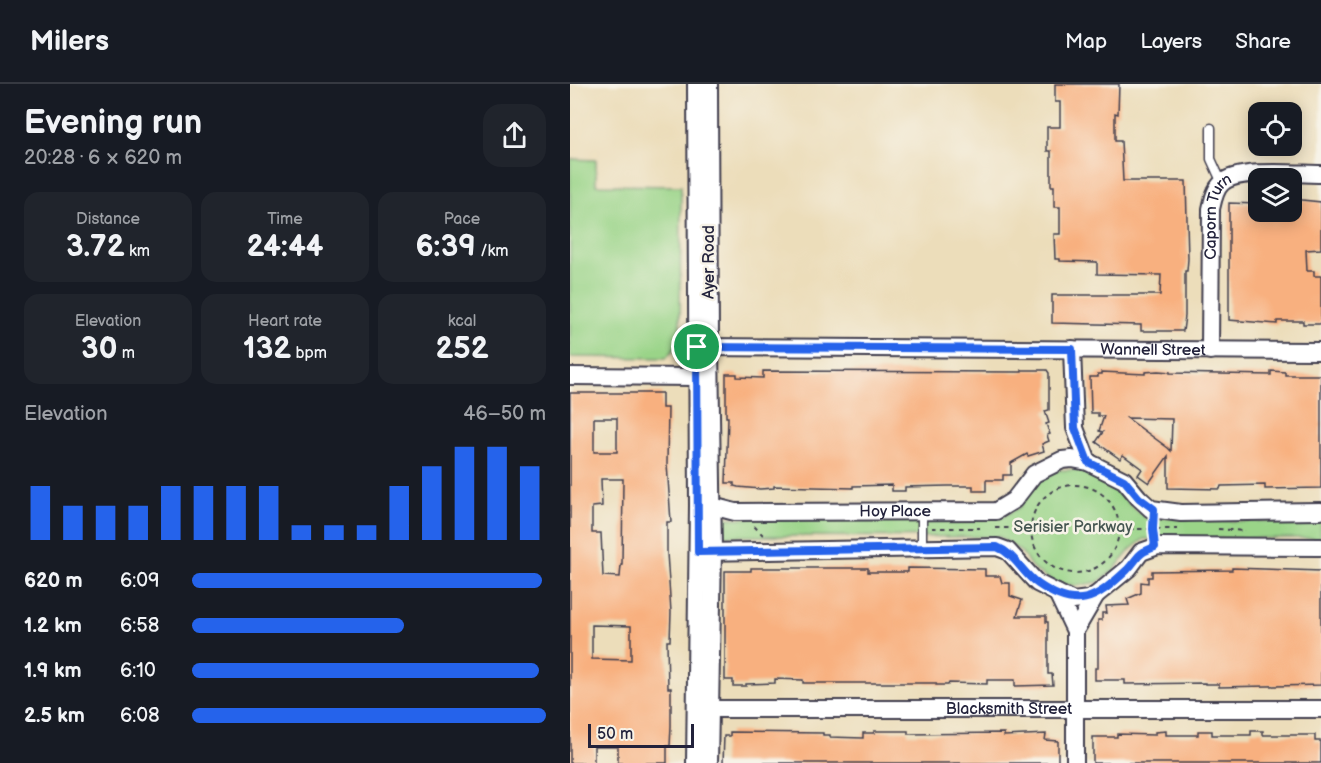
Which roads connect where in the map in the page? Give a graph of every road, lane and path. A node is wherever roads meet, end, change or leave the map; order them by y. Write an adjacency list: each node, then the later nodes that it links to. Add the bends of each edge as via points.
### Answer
1 (696, 84): 6 (street, Ayer Road)
2 (709, 84): 6 (street, Ayer Road)
3 (1211, 128): 5 (lane, via 1211,159)
4 (1321, 174): 5 (street, Caporn Turn, via 1250,174)
5 (1222, 183): 8 (street, Caporn Turn, via 1211,209)
6 (703, 346): 7 (street, Wannell Street); 11 (street, Ayer Road); 14 (street, Ayer Road)
7 (1072, 349): 8 (street, Wannell Street); 12 (street)
8 (1210, 351): 9 (street, Wannell Street)
9 (1321, 351)
10 (570, 376): 11 (street)
11 (697, 377): 14 (street, Ayer Road)
12 (1075, 428): 13 (street); 13 (street)
13 (1074, 460): 15 (street, via 1124,480); 16 (street, Hoy Place, via 1034,474 1014,500 996,511)
14 (705, 506): 16 (street, Hoy Place, via 735,512); 21 (street, Ayer Road)
15 (1154, 509): 17 (street, via 1180,513); 19 (path)
16 (922, 510): 18 (lane)
17 (1321, 511)
18 (922, 547): 21 (street); 23 (street, via 997,547 1008,551 1037,584)
19 (1155, 547): 20 (street); 24 (street, via 1141,552 1129,568)
20 (1321, 547)
21 (705, 551): 26 (street, Ayer Road)
22 (1049, 564): 22 (path, via 1039,554 1031,528 1042,500 1068,485 1098,490 1117,514 1117,543 1111,555 1089,571 1075,573)
23 (1057, 594): 24 (street, via 1073,601); 25 (street)
24 (1096, 595): 25 (street)
25 (1075, 631): 27 (street)
26 (703, 709): 27 (street, Blacksmith Street); 29 (street, Ayer Road); 30 (street, Ayer Road)
27 (1074, 709): 28 (street, Blacksmith Street); 31 (street)
28 (1321, 709)
29 (695, 763)
30 (709, 763)
31 (1075, 763)

